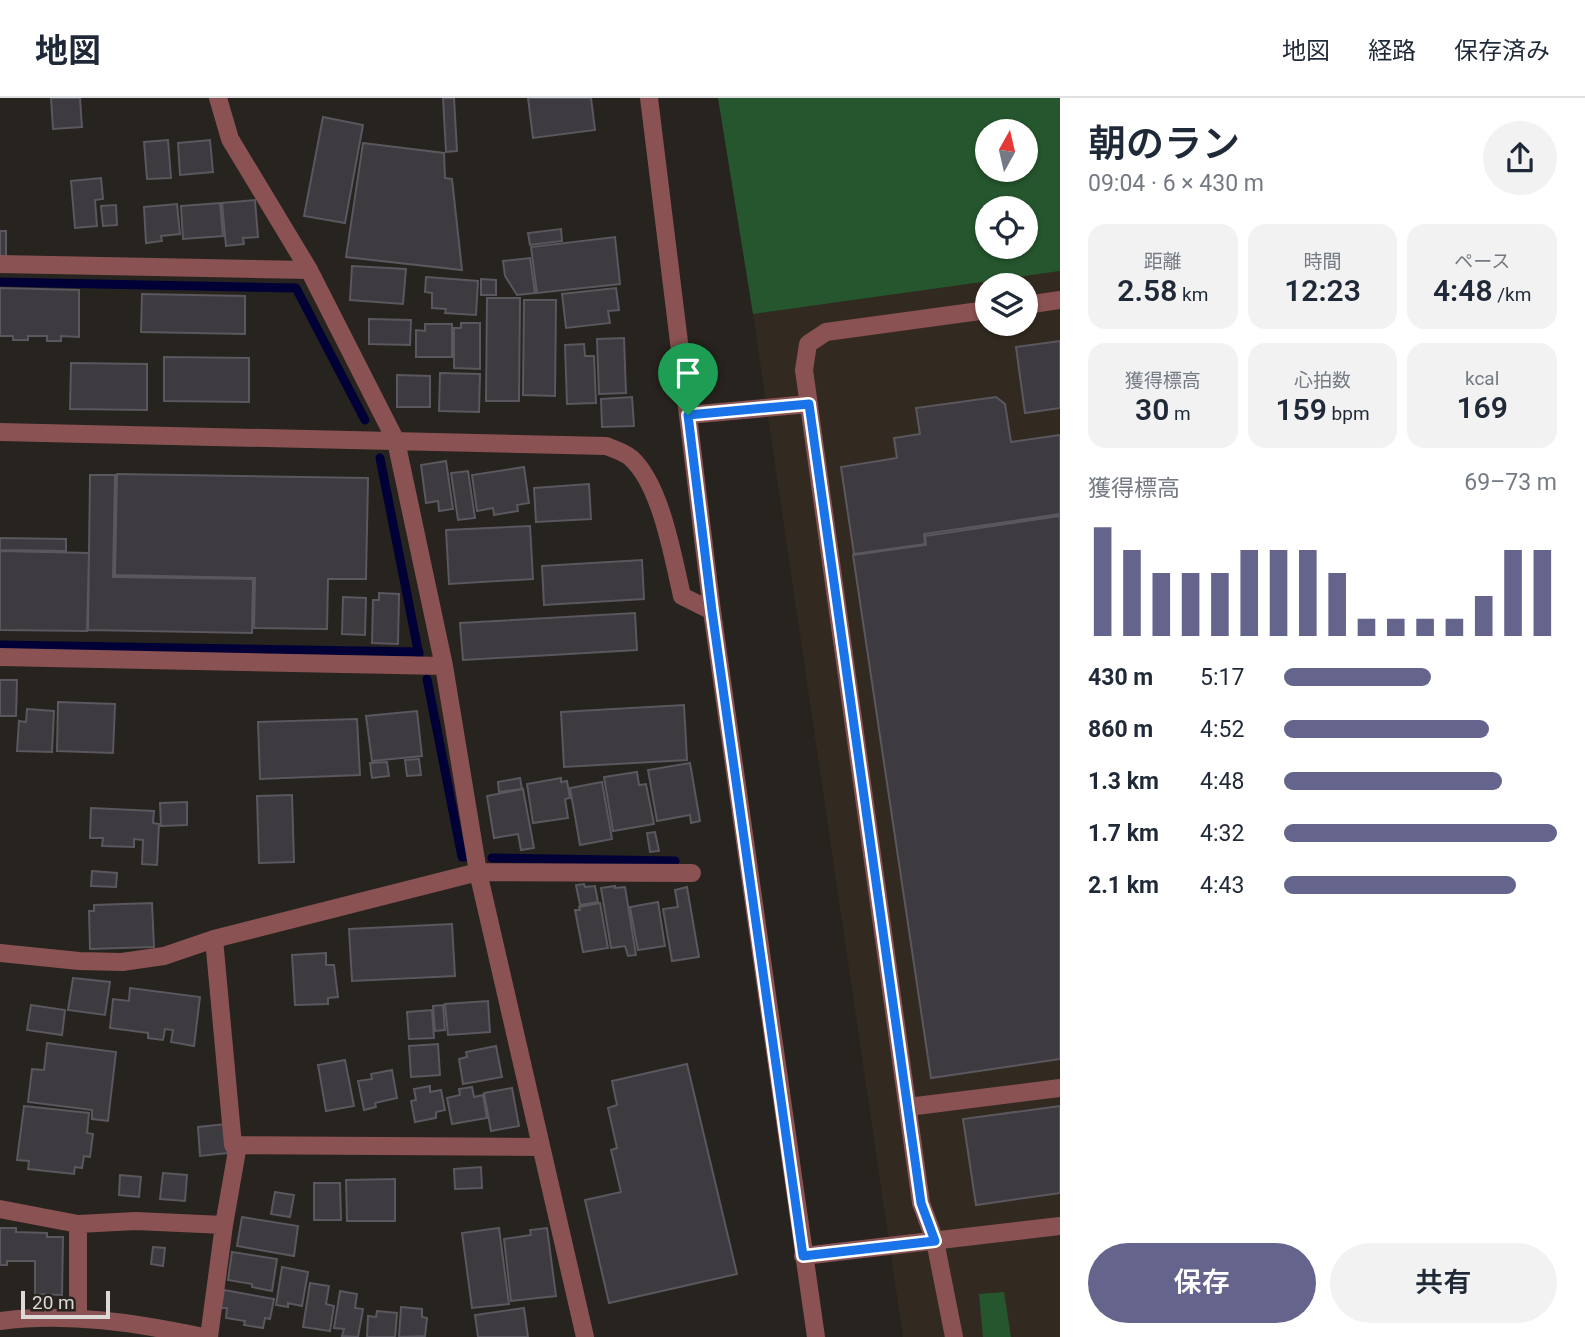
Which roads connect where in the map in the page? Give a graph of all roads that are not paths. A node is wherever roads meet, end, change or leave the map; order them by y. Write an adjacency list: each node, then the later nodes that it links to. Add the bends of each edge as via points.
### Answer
1 (218, 98): 4 (street, via 230,139)
2 (649, 98): 9 (street)
3 (0, 264): 4 (street)
4 (309, 270): 11 (street)
5 (1060, 300): 6 (street)
6 (1038, 303)
7 (975, 312): 8 (street, via 827,332 808,344 804,370)
8 (809, 404): 9 (street); 20 (street)
9 (688, 415): 12 (street)
10 (0, 432): 11 (street)
11 (396, 441): 12 (street, via 606,446 629,456 648,477 682,596); 14 (street)
12 (712, 611): 28 (street)
13 (0, 657): 14 (street)
14 (444, 666): 15 (street)
15 (478, 872): 16 (street); 17 (street); 22 (street)
16 (692, 873)
17 (214, 939): 18 (street, via 164,956 122,962); 21 (street, via 233,1145)
18 (0, 953)
19 (1060, 1088): 20 (street)
20 (908, 1107): 27 (street, via 921,1203)
21 (238, 1145): 22 (street); 25 (street)
22 (541, 1147): 32 (street)
23 (0, 1209): 24 (street)
24 (78, 1224): 25 (street); 29 (street)
25 (224, 1225): 31 (street)
26 (1060, 1226): 27 (street)
27 (935, 1241): 28 (street); 34 (street)
28 (811, 1255): 33 (street)
29 (78, 1318): 30 (street); 31 (street)
30 (0, 1321)
31 (206, 1337)
32 (584, 1337)
33 (816, 1337)
34 (954, 1337)

